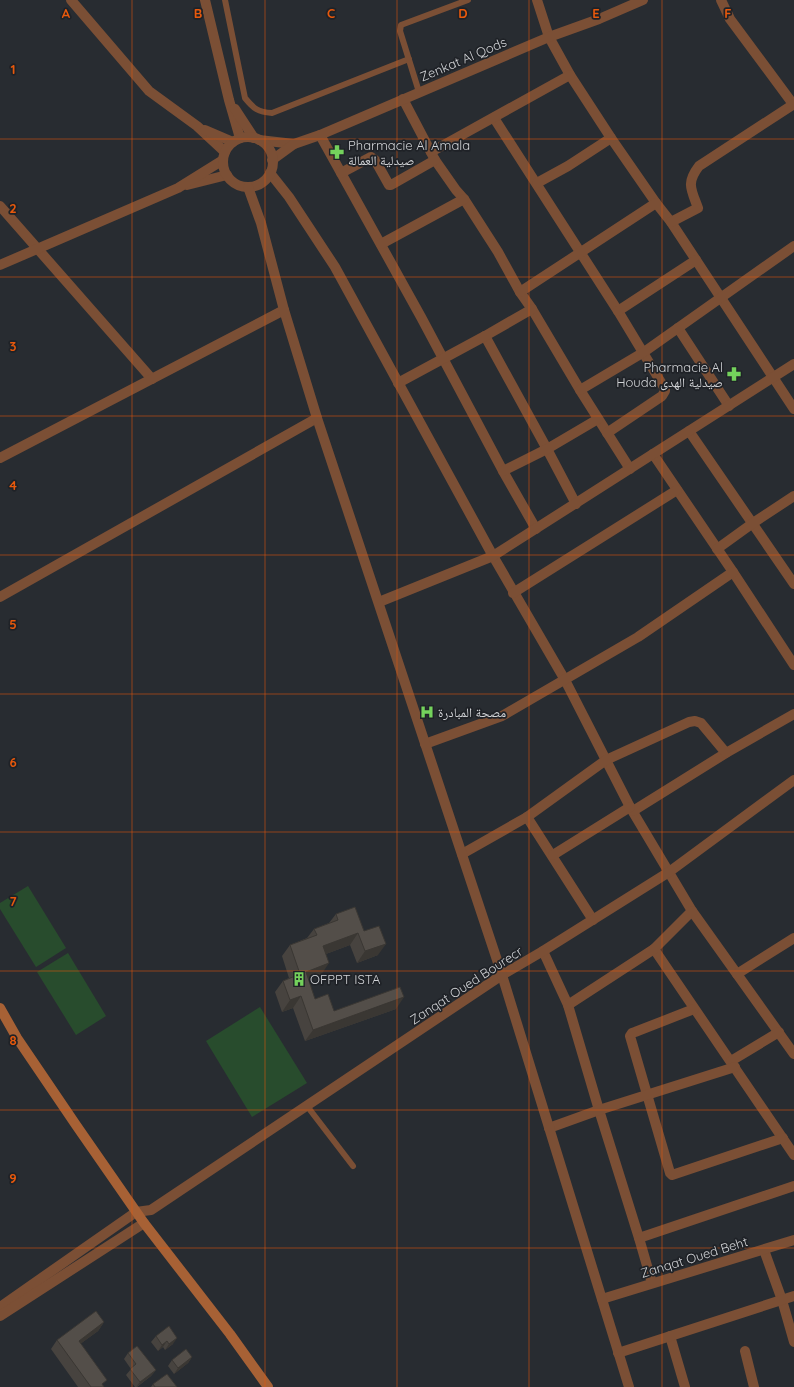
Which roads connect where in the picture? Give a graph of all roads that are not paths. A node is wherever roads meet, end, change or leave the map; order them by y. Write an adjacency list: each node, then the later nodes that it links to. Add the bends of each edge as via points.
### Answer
1 (71, 0): 16 (street, via 149,90)
2 (205, 0): 13 (street)
3 (225, 0): 9 (lane, via 246,98 252,106 262,112 272,113)
4 (468, 0): 9 (lane, via 401,25 400,31)
5 (537, 0): 8 (street)
6 (644, 0): 8 (street, Zenkat Al Qods)
7 (721, 0): 14 (street, via 730,19)
8 (549, 37): 10 (street); 11 (street, Zenkat Al Qods)
9 (409, 59): 11 (lane)
10 (570, 75): 15 (street); 18 (street)
11 (419, 92): 12 (street, Zenkat Al Qods)
12 (404, 99): 17 (street, Zenkat Al Qods); 23 (street)
13 (230, 100): 19 (street); 20 (street)
14 (794, 104): 34 (street, via 699,166 690,180 698,208)
15 (494, 118): 23 (street); 28 (street)
16 (197, 126): 20 (street); 22 (street)
17 (320, 135): 21 (street, Zenkat Al Qods); 26 (street)
18 (611, 138): 28 (street); 32 (street)
19 (256, 139): 20 (street); 21 (street); 24 (street, via 269,148)
20 (236, 140): 22 (street)
21 (294, 144): 24 (street)
22 (224, 156): 27 (street, via 223,166); 30 (street)
23 (433, 156): 26 (street, via 390,186 372,157); 31 (street)
24 (272, 160): 25 (street)
25 (270, 173): 29 (street); 53 (street, via 335,267)
26 (341, 173): 35 (street)
27 (227, 175): 29 (street, via 236,184); 30 (street)
28 (537, 184): 38 (street)
29 (253, 186): 44 (street)
30 (178, 188): 37 (street)
31 (464, 199): 35 (street); 41 (street)
32 (656, 203): 34 (street); 38 (street)
33 (0, 206): 37 (street)
34 (671, 222): 39 (street)
35 (381, 244): 49 (street)
36 (794, 246): 42 (street)
37 (37, 249): 40 (street); 52 (street)
38 (580, 252): 41 (street); 45 (street)
39 (696, 260): 42 (street); 45 (street)
40 (0, 265)
41 (520, 292): 43 (street)
42 (721, 298): 46 (street); 51 (street)
43 (532, 308): 47 (street); 54 (street)
44 (284, 310): 52 (street); 57 (street)
45 (618, 311): 48 (street)
46 (678, 328): 48 (street); 55 (street)
47 (485, 336): 49 (street); 61 (street)
48 (644, 352): 54 (street); 60 (street, via 665,388 664,394)
49 (444, 359): 53 (street); 65 (street)
50 (794, 364): 51 (street)
51 (773, 378): 55 (street); 56 (street)
52 (152, 379): 63 (street)
53 (398, 383): 72 (street)
54 (580, 390): 58 (street)
55 (729, 406): 59 (street)
56 (794, 409)
57 (317, 418): 76 (street); 77 (street)
58 (598, 419): 60 (street); 61 (street)
59 (689, 431): 62 (street); 69 (street)
60 (607, 432): 64 (street)
61 (547, 449): 65 (street); 68 (street)
62 (653, 454): 64 (street); 66 (street)
63 (0, 458)
64 (630, 469): 68 (street)
65 (503, 471): 70 (street)
66 (677, 490): 71 (street); 75 (street)
67 (793, 498): 69 (street)
68 (576, 504): 70 (street)
69 (753, 523): 71 (street); 74 (street)
70 (536, 529): 72 (street)
71 (717, 549): 73 (street)
72 (493, 556): 75 (street); 77 (street)
73 (733, 572): 78 (street); 79 (street, via 638,637)
74 (793, 580)
75 (513, 593): 79 (street)
76 (0, 597)
77 (379, 602): 81 (street)
78 (792, 660)
79 (565, 680): 81 (street, via 502,716); 83 (street)
80 (794, 714): 82 (street)
81 (425, 744): 87 (street)
82 (726, 753): 83 (street, via 701,723 695,721); 85 (street)
83 (606, 760): 85 (street); 86 (street)
84 (794, 780): 89 (street, Zanqat Oued Bourecr)
85 (632, 809): 88 (street); 89 (street)
86 (527, 817): 87 (street); 88 (street)
87 (462, 854): 96 (street)
88 (553, 855): 91 (street)
89 (669, 872): 90 (street); 91 (street, Zanqat Oued Bourecr)
90 (692, 911): 93 (street); 95 (street)
91 (593, 920): 94 (street, Zanqat Oued Bourecr)
92 (794, 938): 95 (street)
93 (654, 949): 97 (street); 99 (street)
94 (543, 951): 96 (street, Zanqat Oued Bourecr); 97 (street)
95 (736, 974): 100 (street)
96 (502, 975): 104 (street, Zanqat Oued Bourecr); 106 (street)
97 (568, 1005): 105 (street)
98 (0, 1008): 112 (main road, via 17,1038)
99 (694, 1009): 102 (street); 103 (street, via 632,1033 631,1039)
100 (779, 1032): 101 (street); 102 (street)
101 (794, 1054)
102 (733, 1064): 103 (street); 107 (street)
103 (647, 1095): 105 (street); 107 (street, via 672,1175)
104 (307, 1106): 109 (lane); 111 (street, Zanqat Oued Bourecr)
105 (599, 1110): 106 (street); 114 (street)
106 (549, 1128): 119 (street)
107 (784, 1138): 108 (street)
108 (794, 1155)
109 (353, 1166)
110 (794, 1186): 114 (street)
111 (151, 1210): 112 (street, Zanqat Oued Bourecr); 113 (street, Zanqat Oued Bourecr)
112 (136, 1212): 113 (main road); 121 (street)
113 (144, 1223): 122 (street); 127 (main road)
114 (639, 1238): 117 (street)
115 (794, 1240): 116 (street, Zanqat Oued Beht)
116 (764, 1250): 117 (street, Zanqat Oued Beht); 120 (street)
117 (652, 1283): 119 (street, Zanqat Oued Beht)
118 (794, 1296): 120 (street)
119 (602, 1299): 126 (street)
120 (782, 1300): 123 (street); 124 (street)
121 (0, 1307)
122 (0, 1316)
123 (670, 1336): 126 (street); 129 (street)
124 (794, 1342)
125 (745, 1351): 130 (street)
126 (618, 1353): 128 (street)
127 (268, 1387)
128 (629, 1387)
129 (686, 1387)
130 (754, 1387)

